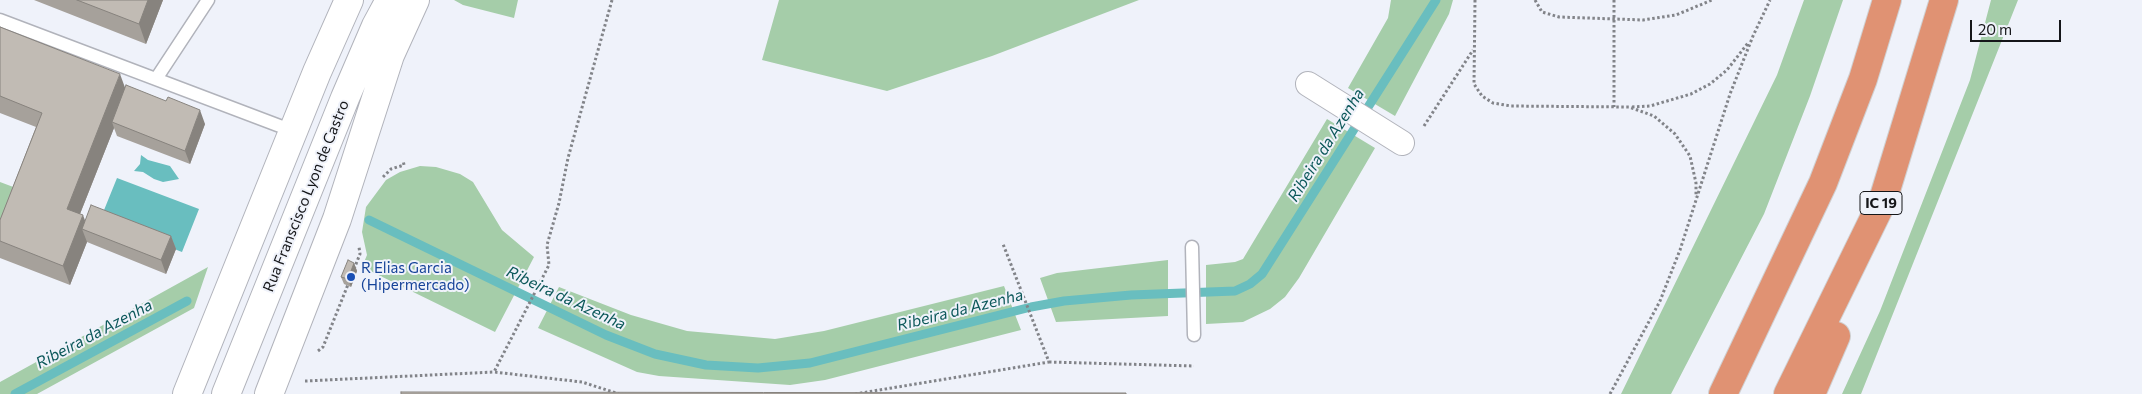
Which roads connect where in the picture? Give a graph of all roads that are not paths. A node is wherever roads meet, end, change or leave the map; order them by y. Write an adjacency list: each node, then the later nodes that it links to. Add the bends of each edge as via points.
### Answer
1 (208, 0): 8 (lane)
2 (349, 0): 10 (street)
3 (390, 0): 16 (street, Rua Franscisco Lyon de Castro, via 344,98)
4 (415, 0): 17 (street, via 390,55 337,219)
5 (1887, 0): 18 (highway, via 1823,183)
6 (1944, 0): 12 (highway, IC 19)
7 (0, 20): 8 (lane)
8 (156, 79): 10 (lane)
9 (1317, 90): 11 (street)
10 (293, 131): 15 (street)
11 (1402, 143)
12 (1883, 200): 19 (highway, IC 19); 20 (highway, via 1832,347)
13 (1192, 247): 14 (lane)
14 (1194, 335)
15 (187, 394)
16 (226, 394)
17 (269, 394)
18 (1723, 394)
19 (1788, 394)
20 (1811, 394)

